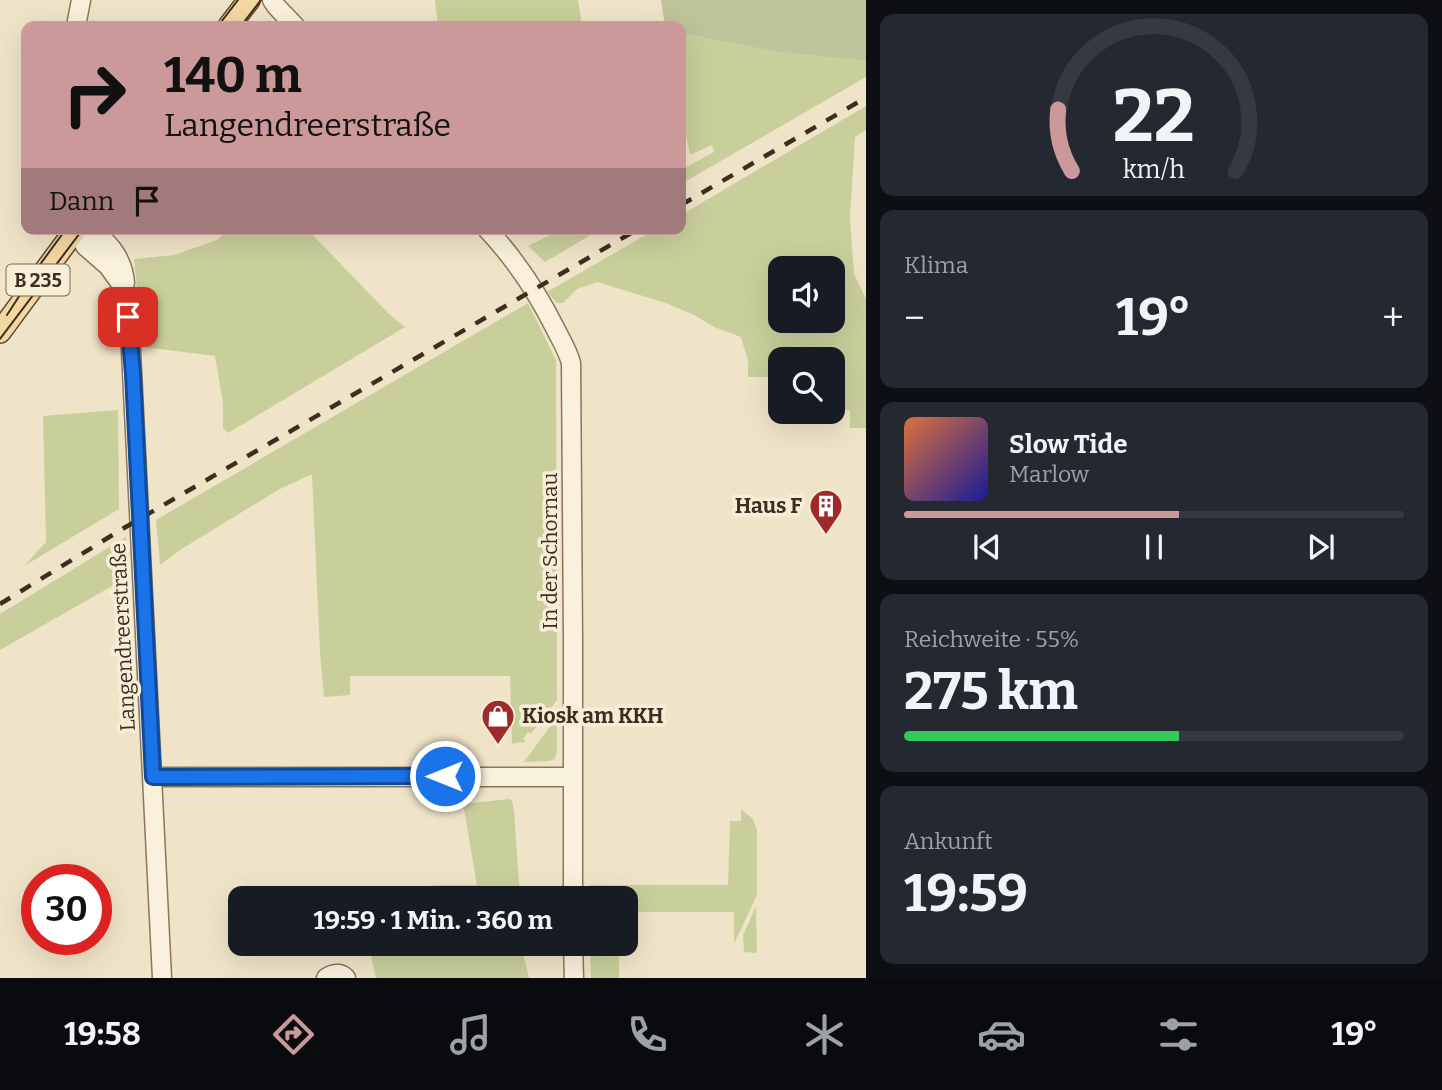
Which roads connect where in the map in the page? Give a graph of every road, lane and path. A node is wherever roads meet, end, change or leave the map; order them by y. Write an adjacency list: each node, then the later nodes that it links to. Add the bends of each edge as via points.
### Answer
1 (81, 0): 4 (street)
2 (249, 0): 5 (main road)
3 (272, 0): 6 (street)
4 (77, 21)
5 (233, 21)
6 (290, 21)
7 (73, 235): 10 (main road, B 235)
8 (80, 235): 11 (street, Langendreerstraße, via 85,246 121,284 131,342)
9 (492, 235): 12 (street, In der Schornau, via 522,270 571,363)
10 (0, 332)
11 (153, 777): 12 (street); 15 (street, Langendreerstraße)
12 (572, 777): 13 (street, In der Schornau)
13 (573, 886)
14 (573, 956): 18 (street)
15 (162, 978)
16 (326, 978): 17 (street, via 339,974)
17 (346, 978)
18 (574, 978)

